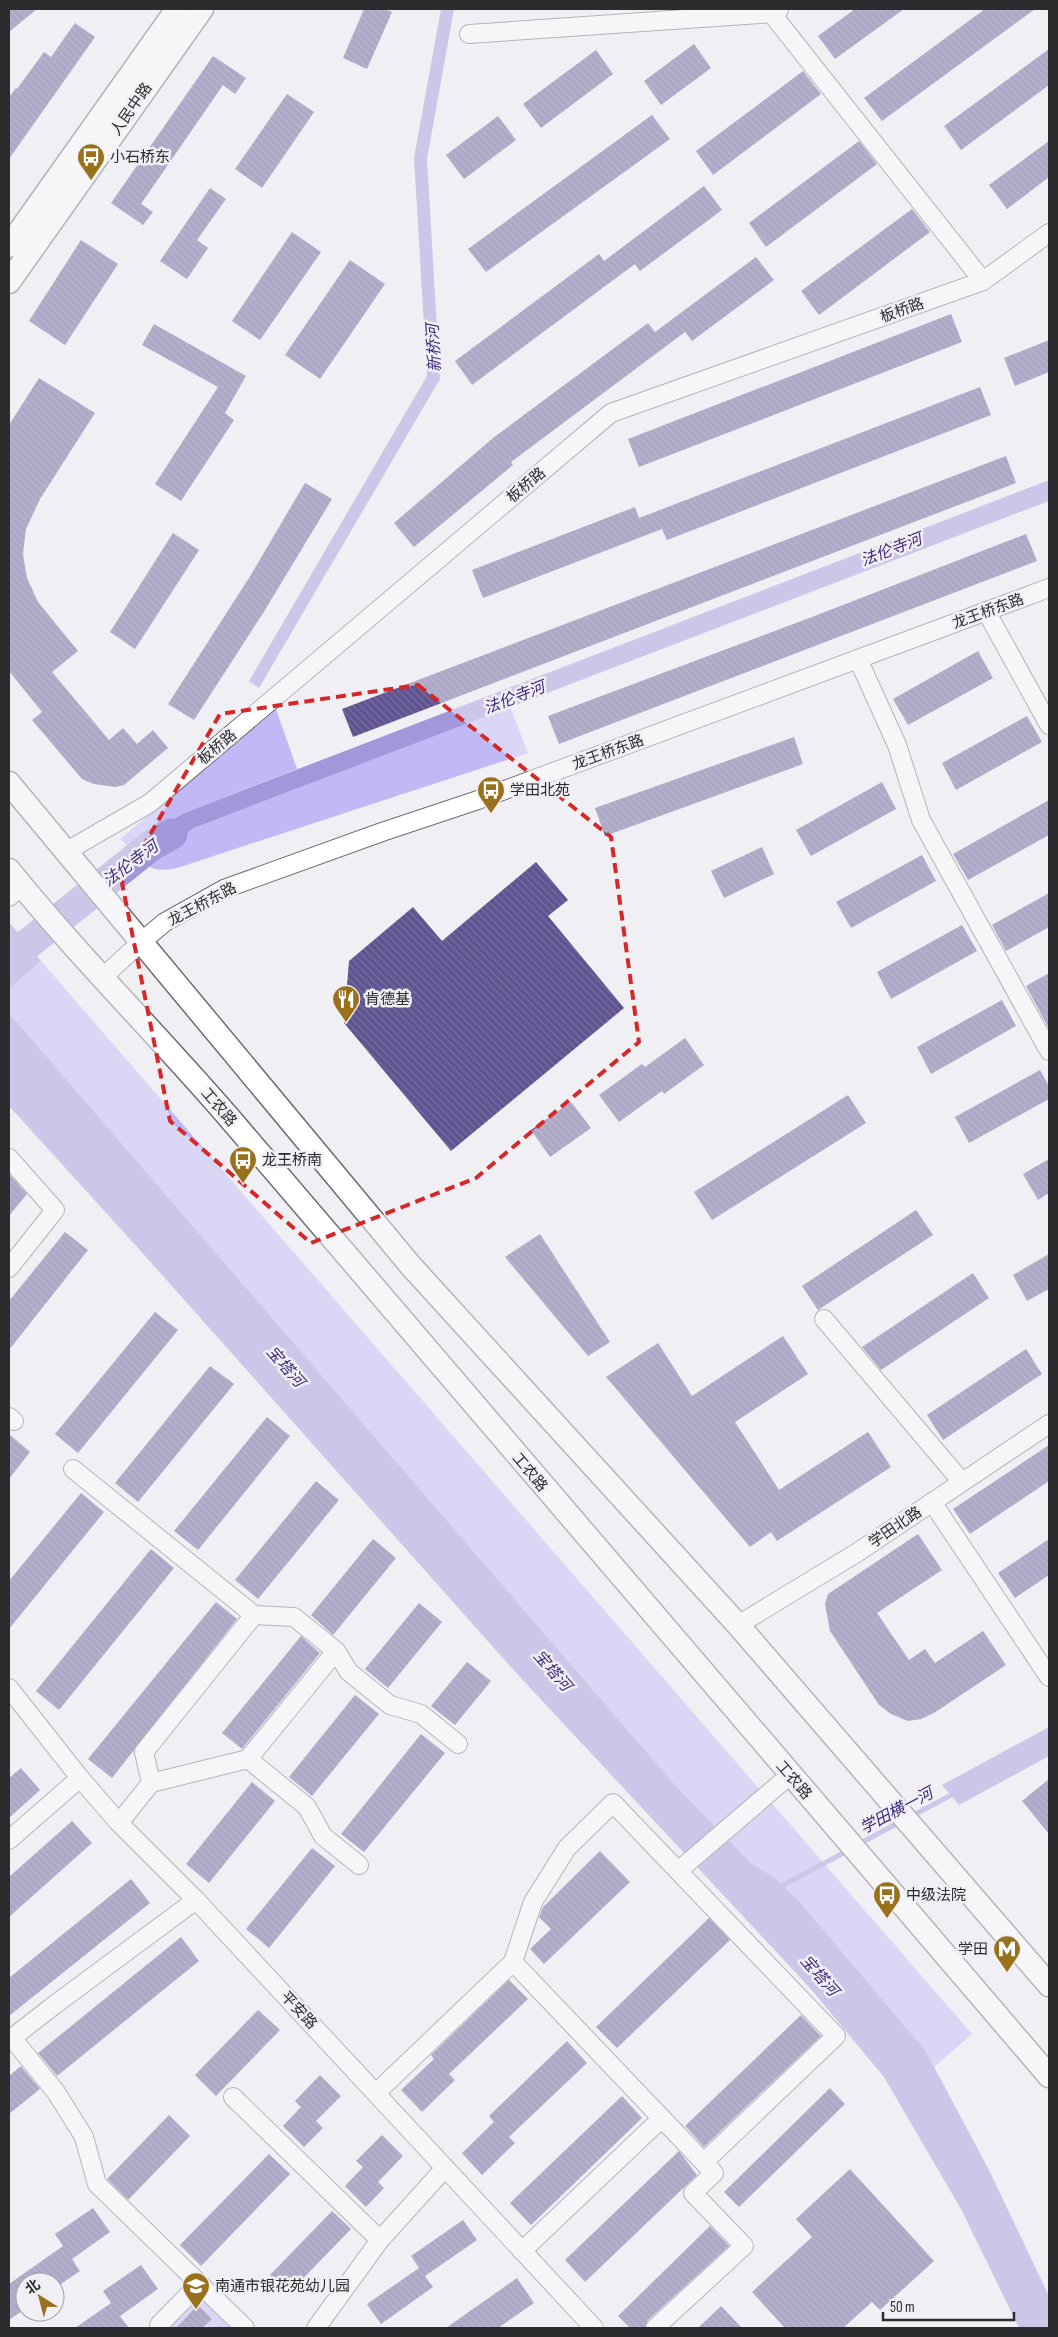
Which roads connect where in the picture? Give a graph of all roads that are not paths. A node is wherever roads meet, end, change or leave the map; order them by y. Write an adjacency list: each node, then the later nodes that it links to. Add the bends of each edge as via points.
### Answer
1 (176, 9): 6 (main road, 人民中路)
2 (202, 9): 8 (main road, 人民中路)
3 (774, 10): 4 (street); 7 (street)
4 (468, 34)
5 (1049, 233): 7 (street, 板桥路)
6 (9, 246)
7 (983, 281): 14 (street, 板桥路, via 611,413 150,803)
8 (9, 282)
9 (1049, 588): 10 (street, 龙王桥东路)
10 (986, 611): 11 (street, 龙王桥东路); 12 (street)
11 (858, 659): 16 (street, 龙王桥东路, via 478,800 224,889 165,922); 18 (street, via 897,745 921,820)
12 (1047, 716)
13 (9, 783): 14 (main road)
14 (67, 851): 16 (main road)
15 (18, 888): 17 (main road, 工农路)
16 (141, 942): 17 (street, 龙王桥东路); 27 (main road, via 411,1266)
17 (102, 978): 33 (main road, 工农路, via 216,1103)
18 (1049, 1051)
19 (9, 1158): 20 (street, via 56,1210)
20 (9, 1268)
21 (824, 1319): 24 (street)
22 (1049, 1424): 24 (street, 学田北路)
23 (73, 1469): 26 (street)
24 (962, 1482): 25 (street, 学田北路)
25 (932, 1502): 27 (street, 学田北路, via 858,1552); 29 (street)
26 (254, 1615): 28 (street, via 294,1616); 35 (street, via 144,1752)
27 (738, 1625): 42 (main road)
28 (336, 1651): 31 (street, via 349,1672 390,1705 421,1714); 32 (street)
29 (1049, 1677)
30 (9, 1688): 34 (street, 平安路)
31 (458, 1744)
32 (248, 1760): 35 (street); 38 (street, via 307,1807 323,1836)
33 (790, 1776): 39 (street); 43 (main road, 工农路)
34 (80, 1778): 36 (street, 平安路); 37 (street)
35 (151, 1783): 36 (street)
36 (119, 1824): 40 (street, 平安路)
37 (9, 1840)
38 (359, 1865)
39 (681, 1868): 41 (street, via 613,1804 567,1848 532,1902); 47 (street, via 836,2036)
40 (196, 1900): 44 (street, 平安路); 51 (street, via 12,2038 56,2092 84,2137 97,2184)
41 (513, 1962): 44 (street); 46 (street)
42 (1049, 1985)
43 (1049, 2076)
44 (377, 2092): 48 (street, 平安路)
45 (233, 2097): 49 (street)
46 (662, 2118): 47 (street); 50 (street)
47 (704, 2162): 56 (street, via 714,2173 693,2193 744,2246)
48 (445, 2168): 49 (street); 50 (street, 平安路)
49 (380, 2240): 52 (street)
50 (522, 2251): 55 (street, 平安路)
51 (199, 2284): 53 (street); 54 (street)
52 (322, 2326)
53 (159, 2328)
54 (245, 2328)
55 (594, 2328)
56 (655, 2328)

